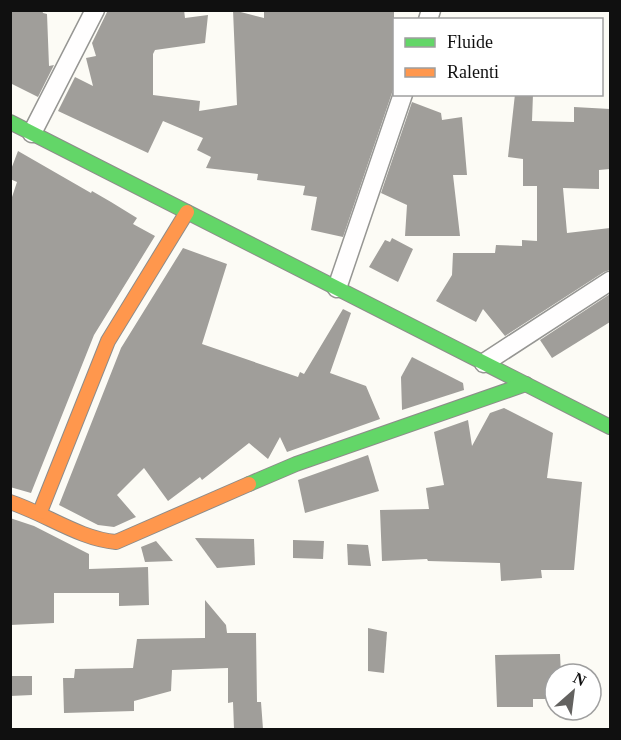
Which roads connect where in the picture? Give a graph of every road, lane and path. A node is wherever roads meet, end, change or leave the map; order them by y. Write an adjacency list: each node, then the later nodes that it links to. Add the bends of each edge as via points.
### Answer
1 (95, 10): 4 (street)
2 (402, 96): 7 (street)
3 (10, 122): 4 (street)
4 (32, 133): 5 (street)
5 (187, 212): 7 (street); 12 (street, via 108,341)
6 (610, 281): 8 (street)
7 (337, 288): 8 (street)
8 (484, 363): 9 (street)
9 (526, 384): 10 (street); 12 (street, via 296,464 116,542 94,540)
10 (610, 427)
11 (10, 502): 12 (street)
12 (40, 512)

